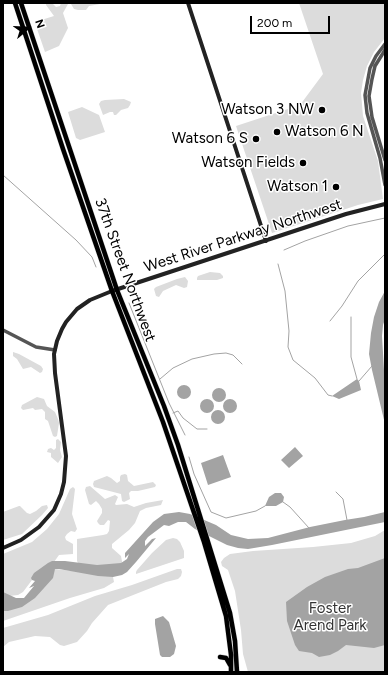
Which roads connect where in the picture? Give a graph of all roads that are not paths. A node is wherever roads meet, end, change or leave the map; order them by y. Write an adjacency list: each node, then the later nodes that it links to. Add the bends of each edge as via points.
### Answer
1 (15, 3): 10 (main road, 37th Street Northwest, via 65,155)
2 (21, 3): 10 (main road, 37th Street Northwest)
3 (188, 3): 9 (main road)
4 (385, 44): 7 (street, via 370,68 365,95 366,113 380,158)
5 (385, 50): 6 (street, via 375,66 369,96 372,117)
6 (385, 160)
7 (385, 185)
8 (385, 204): 9 (main road, West River Parkway Northwest)
9 (266, 240): 10 (main road, West River Parkway Northwest)
10 (115, 290): 12 (main road, West River Parkway Northwest, via 90,300 72,314 62,329); 13 (main road, 37th Street Northwest); 14 (main road, 37th Street Northwest)
11 (3, 330): 12 (street, via 36,347)
12 (55, 350): 17 (main road, West River Parkway Northwest, via 55,373 66,456 63,487 55,507 43,523 21,540)
13 (164, 406): 14 (main road); 15 (main road, 37th Street Northwest, via 178,445)
14 (158, 408): 15 (main road, 37th Street Northwest)
15 (194, 506): 16 (main road, 37th Street Northwest)
16 (206, 543): 18 (main road, via 223,603); 20 (main road, via 230,613)
17 (3, 548)
18 (230, 646): 19 (main road); 19 (main road, via 227,654 220,657 229,661)
19 (231, 672)
20 (237, 672)

